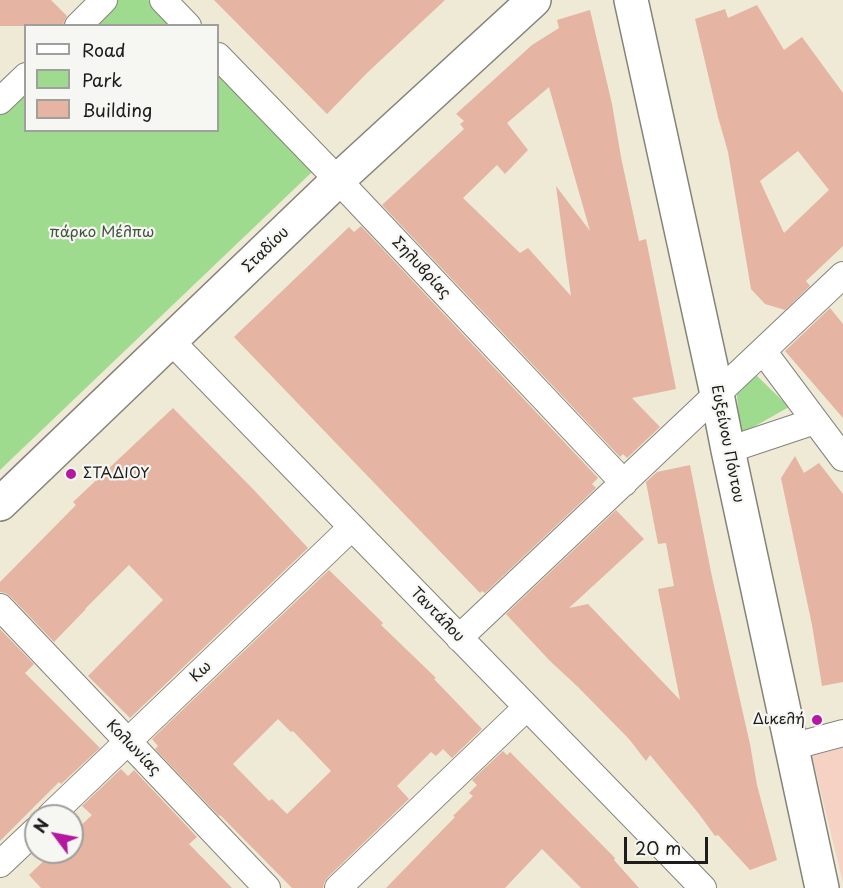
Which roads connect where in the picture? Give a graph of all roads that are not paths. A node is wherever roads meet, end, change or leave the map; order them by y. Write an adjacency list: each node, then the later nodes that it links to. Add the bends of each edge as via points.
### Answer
1 (104, 0): 5 (street)
2 (163, 0): 6 (street)
3 (534, 0): 10 (street, Σταδίου)
4 (631, 0): 14 (street, Ευξείνου Πόντου)
5 (80, 24)
6 (186, 24)
7 (219, 57): 10 (street, Σηλυβρίας)
8 (24, 78): 9 (street)
9 (0, 101)
10 (338, 180): 12 (street, Σταδίου); 18 (street, Σηλυβρίας)
11 (843, 275): 13 (street)
12 (171, 341): 19 (street, Σταδίου); 20 (street, Ταντάλου)
13 (763, 351): 14 (street); 15 (street)
14 (717, 394): 16 (street, Ευξείνου Πόντου); 18 (street)
15 (815, 422): 16 (street); 17 (street)
16 (728, 450): 26 (street, Ευξείνου Πόντου)
17 (843, 458)
18 (624, 483): 22 (street)
19 (0, 504)
20 (352, 528): 22 (street, Ταντάλου); 25 (street, Κω)
21 (0, 607): 25 (street, Κολωνίας)
22 (459, 638): 23 (street, Ταντάλου)
23 (527, 707): 31 (street); 32 (street, Ταντάλου)
24 (843, 733): 26 (street)
25 (128, 742): 27 (street, Κω); 30 (street, Κολωνίας)
26 (791, 747): 33 (street, Ευξείνου Πόντου)
27 (63, 804)
28 (24, 841): 29 (street)
29 (0, 864)
30 (267, 888)
31 (338, 888)
32 (703, 888)
33 (822, 888)

